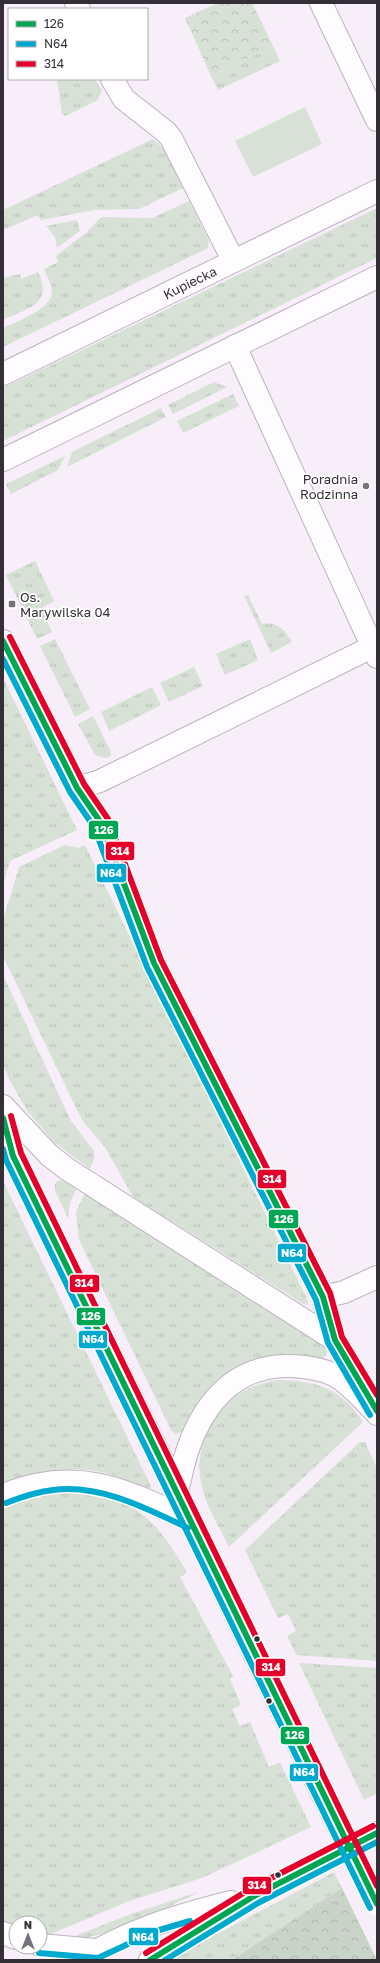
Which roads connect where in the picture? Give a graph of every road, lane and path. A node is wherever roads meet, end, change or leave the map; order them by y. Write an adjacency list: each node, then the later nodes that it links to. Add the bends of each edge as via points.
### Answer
1 (320, 3): 3 (street)
2 (113, 80): 5 (street, via 124,99 171,138)
3 (377, 120)
4 (377, 191): 5 (street, Kupiecka)
5 (233, 260): 8 (street, Kupiecka)
6 (377, 277): 7 (street)
7 (234, 346): 9 (street); 11 (street)
8 (3, 374)
9 (3, 460)
10 (3, 641): 12 (street)
11 (375, 652): 12 (street, via 100,781)
12 (77, 788): 17 (street, via 102,823 154,963)
13 (3, 1106): 18 (street, via 49,1155 67,1169)
14 (3, 1118): 15 (street)
15 (8, 1149): 20 (street)
16 (377, 1277): 17 (street, via 344,1292)
17 (323, 1297): 18 (street)
18 (335, 1340): 19 (street)
19 (377, 1413): 20 (street, via 341,1379 318,1370 295,1365 272,1366 250,1372 231,1383 218,1395 198,1424 186,1453)
20 (178, 1492): 22 (street)
21 (3, 1495): 22 (street, via 26,1486 76,1480 128,1492)
22 (191, 1520): 25 (street, bridge)
23 (377, 1833): 24 (street)
24 (254, 1896): 27 (street, via 153,1924); 28 (street)
25 (377, 1904)
26 (48, 1947): 27 (street)
27 (88, 1955)
28 (150, 1960)

